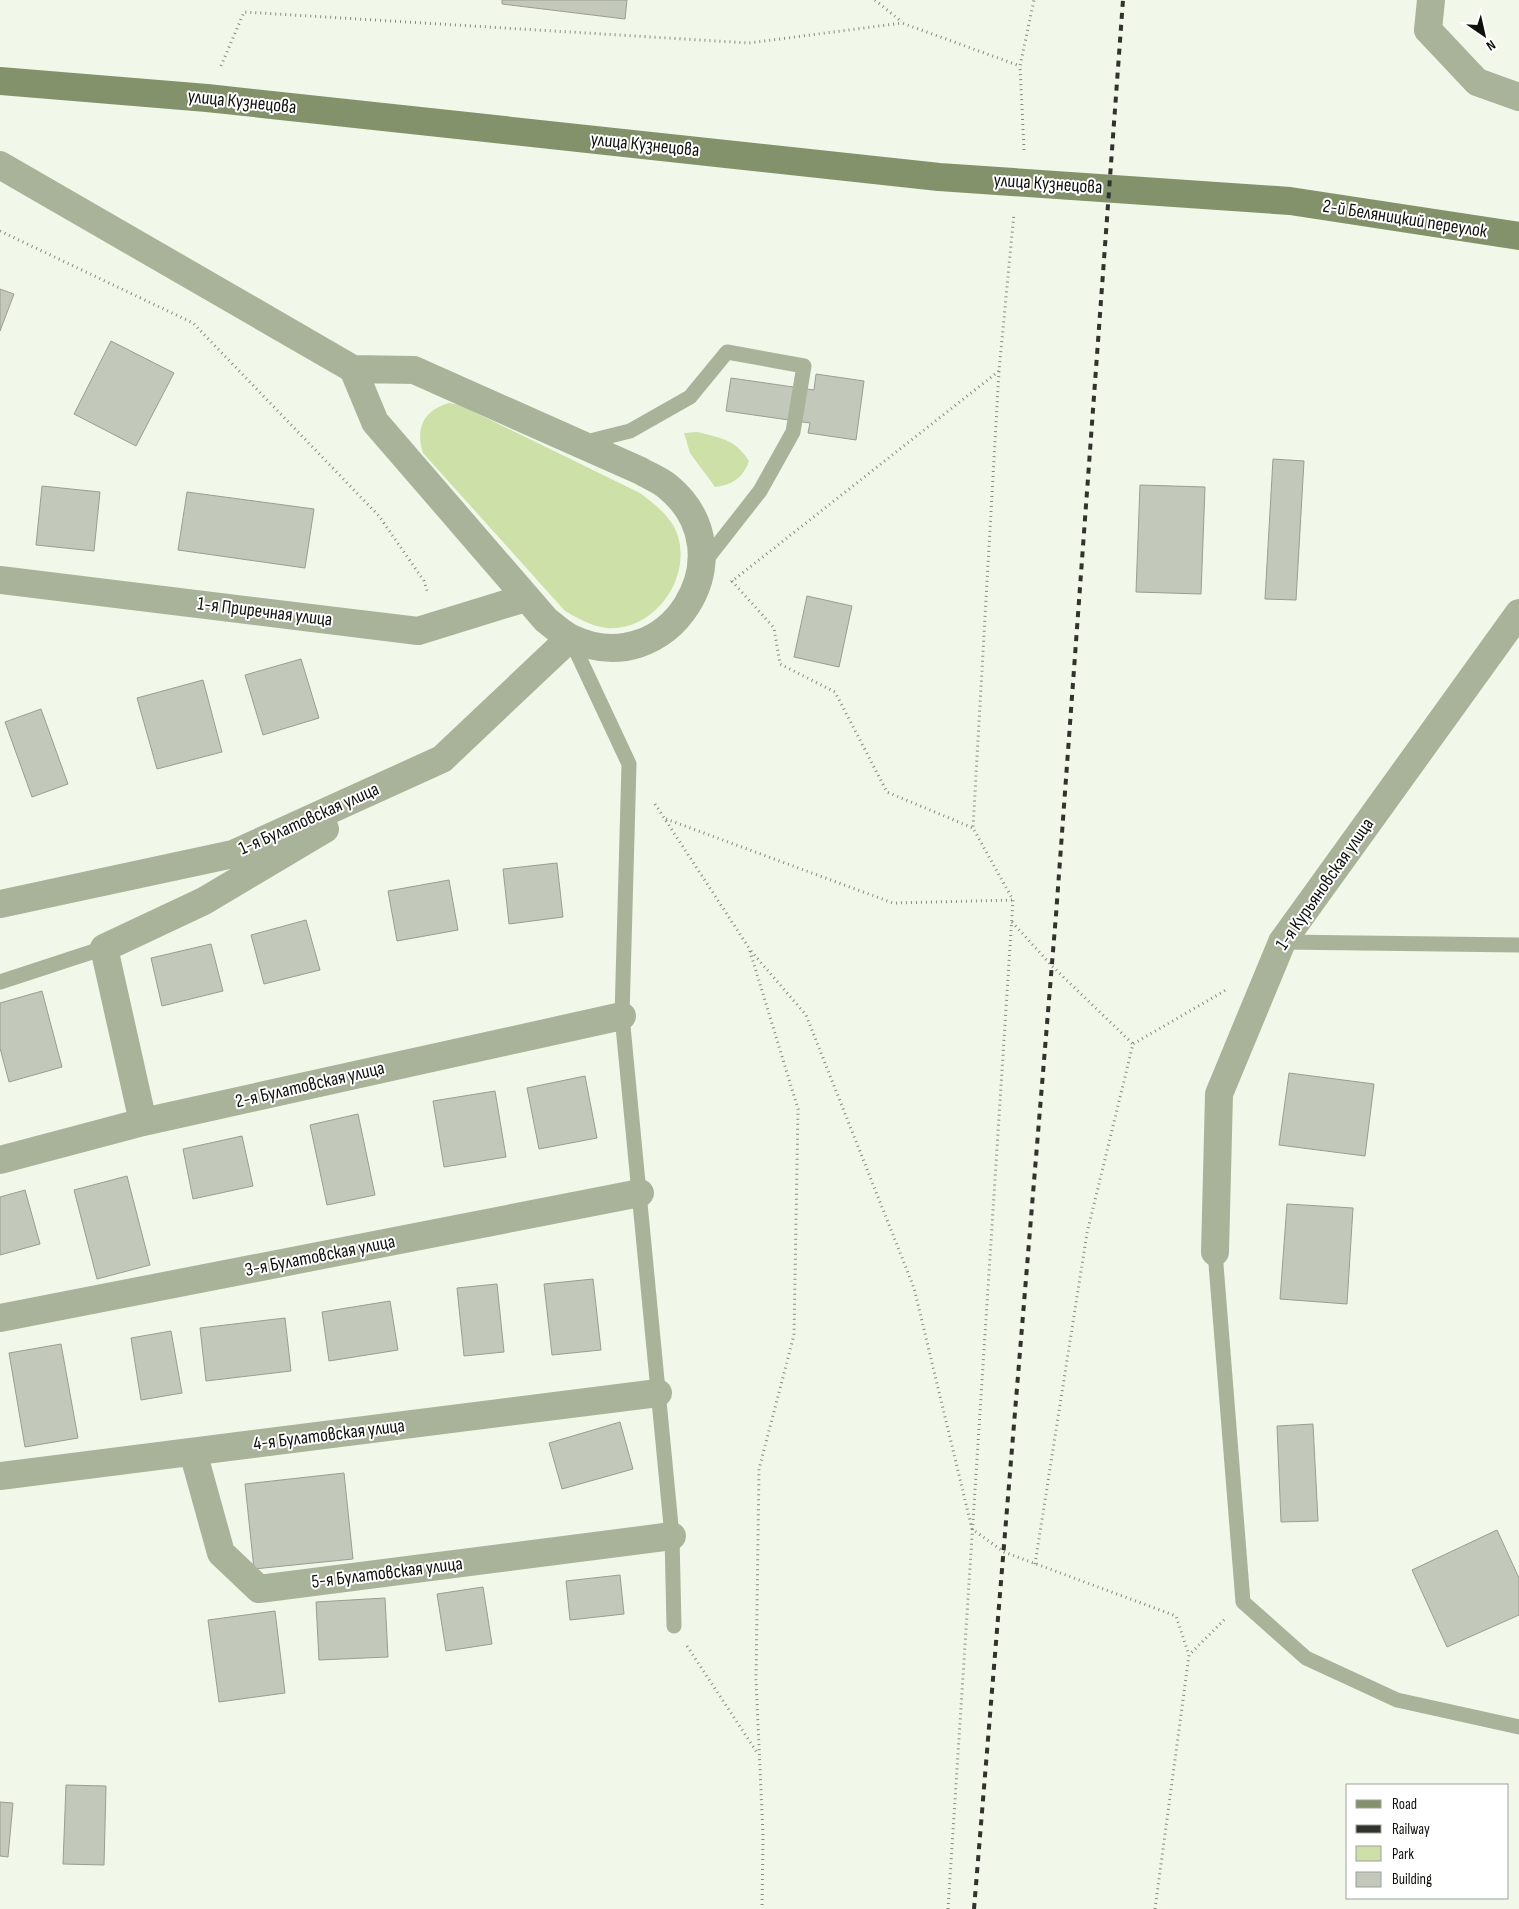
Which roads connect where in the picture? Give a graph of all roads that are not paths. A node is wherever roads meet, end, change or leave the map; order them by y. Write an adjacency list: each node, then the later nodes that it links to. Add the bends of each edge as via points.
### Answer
1 (1431, 0): 3 (street, via 1428,30 1476,82)
2 (0, 81): 5 (main road, улица Кузнецова, via 207,98 939,177)
3 (1519, 97)
4 (0, 165): 7 (street)
5 (1290, 201): 6 (main road, 2-й Беляницкий переулок)
6 (1519, 236)
7 (353, 369): 8 (street, via 414,370); 11 (street, via 375,422)
8 (580, 444): 9 (street, via 667,485 687,507 700,535); 9 (lane, via 630,431 690,397 727,352 804,366 793,432 760,491)
9 (702, 565): 13 (street, via 695,594 679,618 656,637 628,647 598,647)
10 (0, 580): 11 (street, 1-я Приречная улица, via 418,631)
11 (525, 598): 13 (street)
12 (1519, 612): 18 (street, 1-я Курьяновская улица)
13 (570, 638): 14 (street, 1-я Булатовская улица); 20 (lane, via 629,764)
14 (442, 759): 15 (street, 1-я Булатовская улица, via 233,854); 17 (street, via 204,901)
15 (0, 904)
16 (1519, 945): 18 (lane)
17 (104, 948): 19 (lane); 21 (street)
18 (1278, 952): 24 (street, 1-я Курьяновская улица, via 1219,1094)
19 (0, 982)
20 (622, 1016): 21 (street, 2-я Булатовская улица); 23 (lane)
21 (143, 1122): 22 (street, 2-я Булатовская улица)
22 (0, 1160)
23 (640, 1193): 25 (street, 3-я Булатовская улица); 26 (lane)
24 (1215, 1252): 31 (lane, via 1243,1602 1306,1658 1398,1700)
25 (0, 1318)
26 (658, 1393): 27 (street, 4-я Булатовская улица); 29 (lane)
27 (193, 1452): 28 (street, 4-я Булатовская улица); 29 (street, 5-я Булатовская улица, via 221,1554 259,1589)
28 (0, 1476)
29 (672, 1536): 30 (lane)
30 (674, 1626)
31 (1519, 1727)

